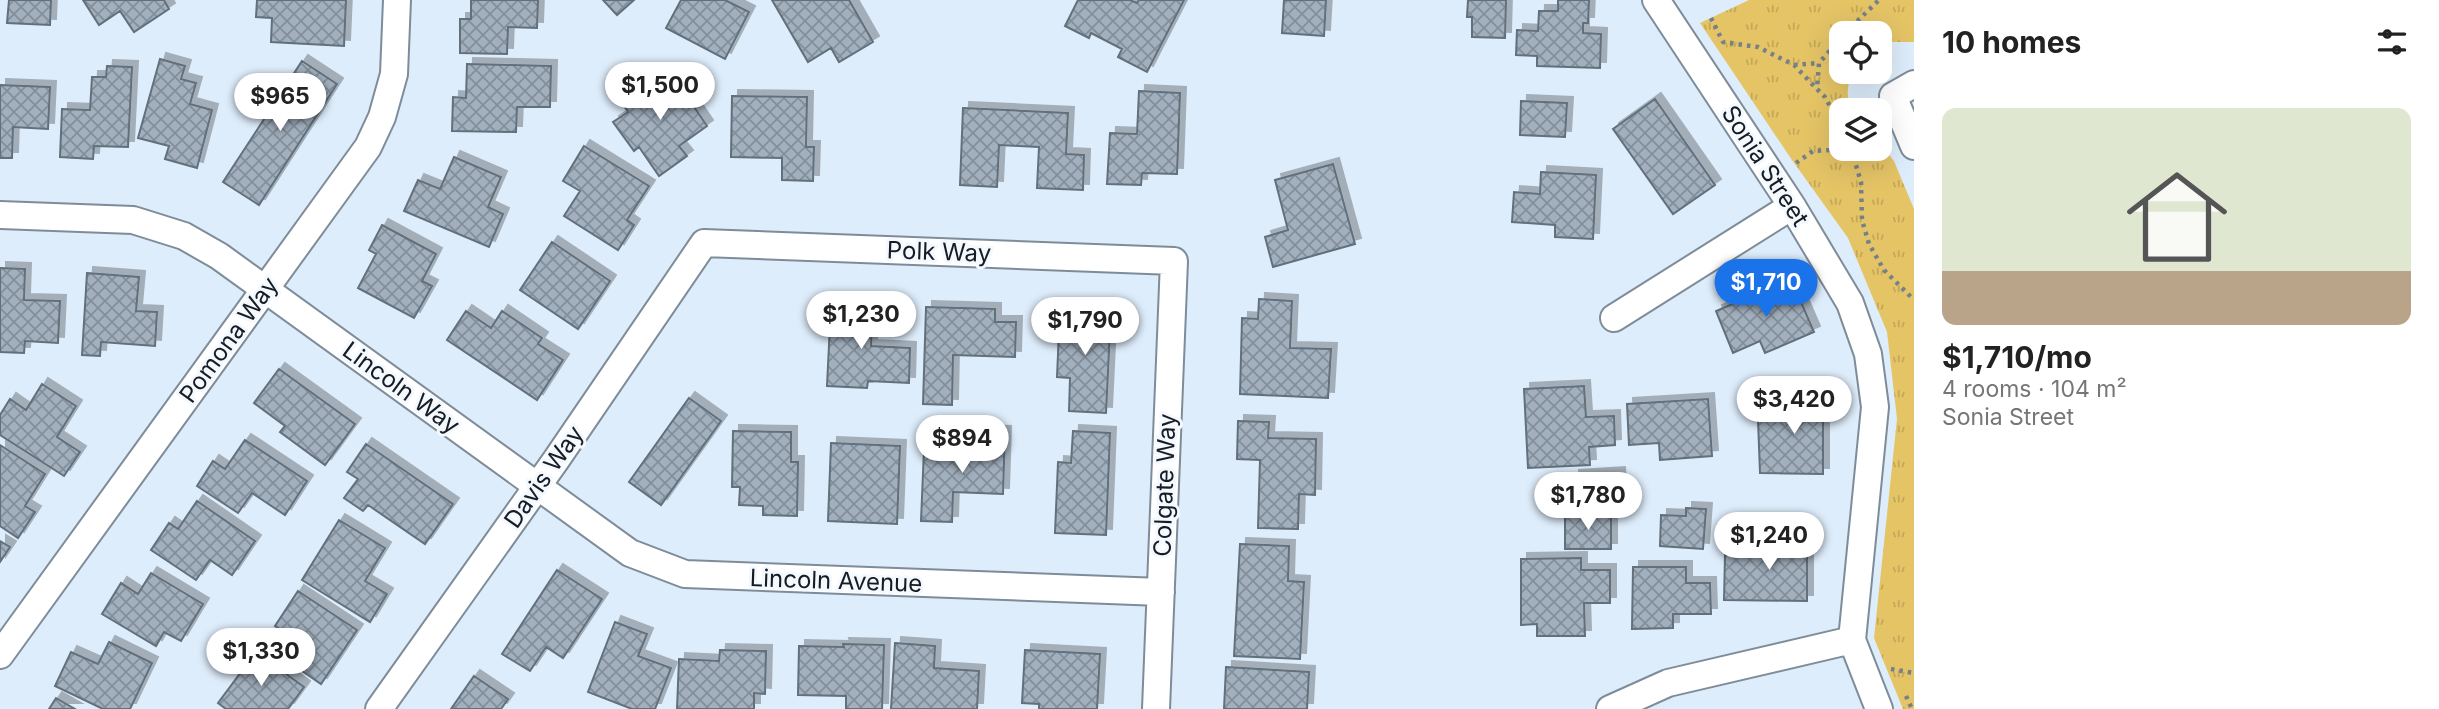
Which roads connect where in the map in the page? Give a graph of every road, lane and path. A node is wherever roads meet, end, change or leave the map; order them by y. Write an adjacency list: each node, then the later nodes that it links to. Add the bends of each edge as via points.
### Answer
1 (397, 0): 20 (street, Pomona Way, via 394,74 382,117 368,147)
2 (1656, 0): 15 (street, Sonia Street)
3 (1879, 0): 5 (path)
4 (1711, 18): 8 (path, via 1723,41 1758,47)
5 (1857, 21)
6 (1829, 52): 7 (path)
7 (1819, 63): 8 (path); 9 (path)
8 (1794, 65): 9 (path)
9 (1817, 89): 11 (path)
10 (1903, 90): 12 (street)
11 (1829, 104)
12 (1914, 146)
13 (1829, 150): 15 (path, via 1813,151)
14 (1855, 161): 21 (path, via 1869,244 1884,270)
15 (1774, 179): 16 (street, Sonia Street)
16 (1792, 206): 22 (street); 25 (street, Sonia Street, via 1850,303 1868,354 1875,407)
17 (0, 215): 20 (street, via 132,220 184,236)
18 (704, 243): 19 (street, Polk Way); 23 (street, Davis Way)
19 (1174, 261): 24 (street, Colgate Way)
20 (265, 290): 23 (street, Lincoln Way); 26 (street, Pomona Way)
21 (1914, 300)
22 (1614, 318)
23 (537, 486): 24 (street, Lincoln Avenue, via 630,553 685,573); 27 (street, Davis Way)
24 (1161, 592): 28 (street, Colgate Way)
25 (1852, 640): 29 (street, via 1668,683); 30 (street, Sonia Street)
26 (0, 655)
27 (379, 709)
28 (1156, 709)
29 (1610, 709)
30 (1879, 709)

